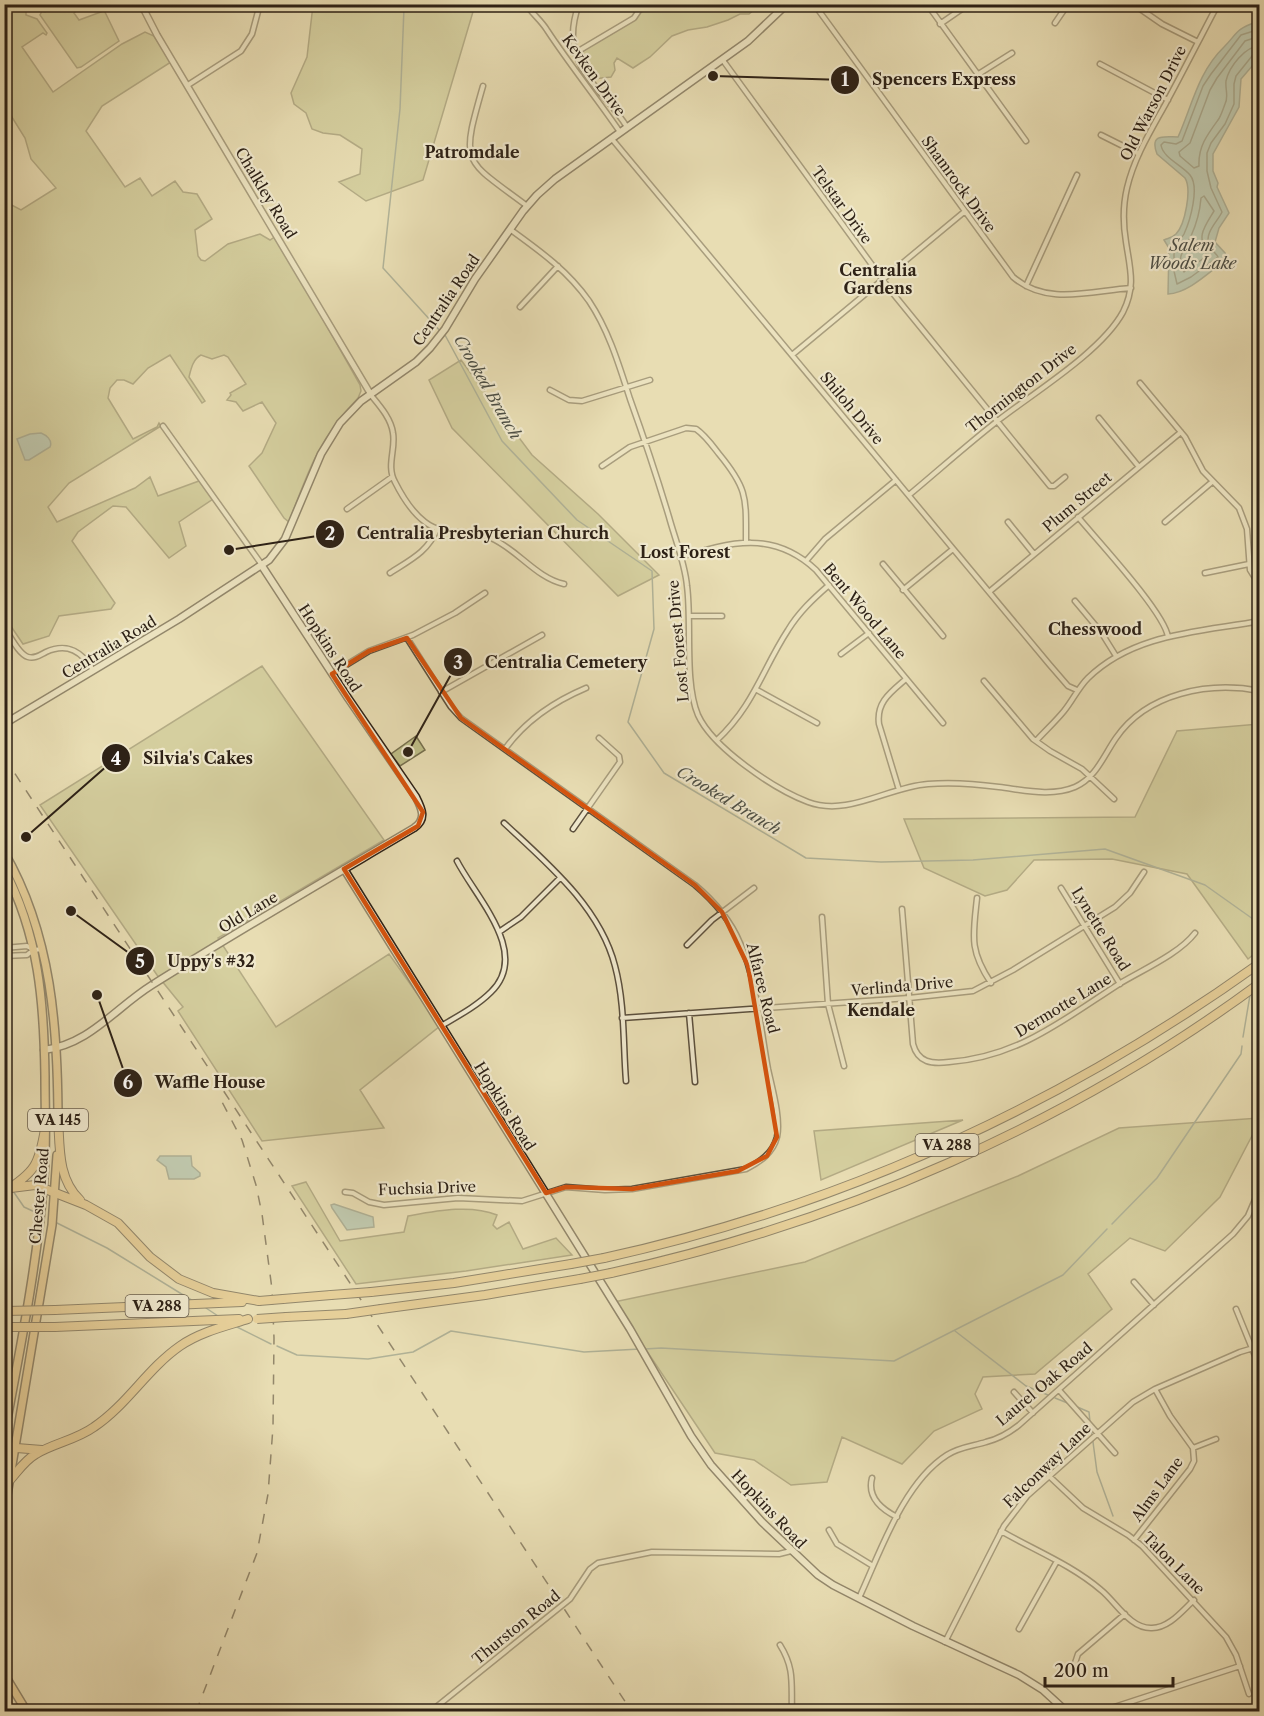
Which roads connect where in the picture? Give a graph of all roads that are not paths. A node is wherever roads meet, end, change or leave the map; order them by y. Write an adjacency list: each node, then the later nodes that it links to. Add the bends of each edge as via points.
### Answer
1 (141, 4): 21 (street, Chalkley Road)
2 (260, 4): 21 (street, via 252,34 241,51)
3 (526, 4): 25 (street, Kevken Drive)
4 (579, 4): 16 (street, via 573,31)
5 (638, 4): 16 (street, via 634,18)
6 (787, 4): 18 (main road, Centralia Road)
7 (814, 4): 32 (street, Shamrock Drive)
8 (927, 4): 14 (street)
9 (969, 4): 14 (street)
10 (1068, 4): 13 (street)
11 (1133, 4): 15 (street)
12 (1218, 4): 15 (street, Old Warson Drive)
13 (1054, 23)
14 (940, 24): 20 (street)
15 (1198, 42): 23 (street, Old Warson Drive)
16 (575, 53): 24 (street)
17 (1012, 53): 20 (street)
18 (722, 59): 24 (main road, Centralia Road); 35 (street, Telstar Drive)
19 (1100, 64): 23 (street)
20 (977, 75): 28 (street)
21 (188, 85): 46 (street, Chalkley Road)
22 (483, 86): 31 (street, via 469,137 472,160 483,174)
23 (1168, 100): 29 (street, Old Warson Drive)
24 (627, 127): 25 (main road, Centralia Road)
25 (620, 132): 27 (main road, Centralia Road)
26 (1101, 135): 29 (street)
27 (612, 138): 31 (main road, Centralia Road, via 555,178); 39 (street, Shiloh Drive)
28 (1026, 141)
29 (1139, 154): 37 (street, Old Warson Drive, via 1124,206)
30 (1077, 175): 36 (street)
31 (527, 206): 33 (main road, Centralia Road)
32 (964, 212): 35 (street); 36 (street, Shamrock Drive, via 1007,270)
33 (510, 229): 34 (street, Lost Forest Drive); 46 (main road, Centralia Road, via 437,339 416,362)
34 (558, 266): 38 (street); 44 (street, Lost Forest Drive, via 599,317)
35 (882, 280): 39 (street); 48 (street, Telstar Drive)
36 (1026, 286): 37 (street, Shamrock Drive, via 1056,296)
37 (1131, 288): 48 (street, Thornington Drive, via 1122,313 1106,336)
38 (520, 307)
39 (792, 355): 56 (street, Shiloh Drive)
40 (1260, 359): 42 (street)
41 (650, 380): 44 (street)
42 (1260, 381)
43 (1140, 383): 50 (street)
44 (627, 387): 45 (street, via 582,401 569,400); 51 (street, Lost Forest Drive)
45 (549, 390)
46 (370, 393): 54 (street, via 392,426); 71 (main road, Centralia Road, via 331,436 285,539)
47 (1099, 418): 53 (street)
48 (998, 420): 55 (street, Telstar Drive, via 1050,486); 58 (street, Thornington Drive)
49 (163, 426): 71 (street, Hopkins Road)
50 (1181, 432): 53 (street, Plum Street); 57 (street)
51 (645, 441): 52 (street, via 621,451); 64 (street, via 686,428 700,431 741,485); 67 (street, Lost Forest Drive)
52 (602, 466)
53 (1139, 467): 60 (street, Plum Street)
54 (392, 477): 59 (street); 63 (street, via 415,512)
55 (1065, 477)
56 (896, 480): 58 (street, Shiloh Drive); 68 (street, via 825,539)
57 (1212, 482): 62 (street); 70 (street, via 1234,501 1242,514)
58 (909, 495): 65 (street, Shiloh Drive)
59 (348, 509)
60 (1078, 517): 66 (street, Plum Street); 88 (street, via 1152,606)
61 (1008, 522): 66 (street)
62 (1166, 522)
63 (437, 529): 72 (street, via 426,549); 74 (street, via 491,538 550,579)
64 (746, 542): 67 (street, Bent Wood Lane, via 722,544); 68 (street, Bent Wood Lane, via 779,547)
65 (953, 549): 77 (street); 78 (street, Shiloh Drive)
66 (1034, 554): 78 (street, Plum Street)
67 (680, 557): 81 (street, Lost Forest Drive)
68 (806, 561): 75 (street, Bent Wood Lane)
69 (883, 564): 77 (street)
70 (1249, 564): 73 (street); 76 (street)
71 (262, 566): 92 (main road, Centralia Road); 93 (main road, Hopkins Road)
72 (390, 573)
73 (1205, 573)
74 (564, 584)
75 (829, 585): 85 (street, Bent Wood Lane); 97 (street, via 793,622)
76 (1260, 586)
77 (903, 590): 87 (street)
78 (989, 592): 98 (street, Shiloh Drive, via 1066,684)
79 (485, 593): 89 (street)
80 (1075, 601): 91 (street)
81 (689, 616): 82 (street); 105 (street, Lost Forest Drive, via 694,702 704,725)
82 (722, 616)
83 (1260, 621): 88 (street)
84 (4, 627): 92 (street, via 29,658 65,648 77,651)
85 (869, 633): 90 (street); 94 (street, Bent Wood Lane)
86 (543, 635): 100 (street)
87 (943, 636)
88 (1168, 637): 91 (street)
89 (407, 638): 93 (street, via 369,651); 100 (street, Alfaree Road)
90 (841, 654)
91 (1116, 656): 98 (street)
92 (93, 670): 103 (main road, Centralia Road)
93 (332, 674): 117 (main road, Hopkins Road, via 423,812 418,826)
94 (906, 679): 102 (street, Bent Wood Lane); 109 (street, via 886,696 878,714)
95 (984, 681): 106 (street)
96 (586, 688): 107 (street, via 536,716)
97 (757, 690): 101 (street); 105 (street)
98 (1077, 690): 106 (street, via 1065,710)
99 (1260, 691): 108 (street, Lost Forest Drive, via 1225,687 1156,702 1126,725)
100 (441, 692): 107 (street, Alfaree Road, via 456,713)
101 (817, 723)
102 (943, 723)
103 (4, 724)
104 (599, 738): 111 (street, via 619,756 620,762)
105 (717, 740): 109 (street, Lost Forest Drive, via 746,766 814,804 845,805)
106 (1036, 741): 108 (street)
107 (505, 749): 111 (street, Alfaree Road)
108 (1091, 776): 109 (street, Lost Forest Drive, via 1073,788 1052,792 940,783); 110 (street)
109 (899, 790)
110 (1114, 799)
111 (587, 808): 113 (street); 124 (street, Alfaree Road, via 695,885)
112 (504, 823): 119 (street)
113 (573, 830)
114 (4, 852): 131 (main road, Chester Road / VA 145, via 23,889)
115 (457, 861): 127 (street)
116 (4, 869): 132 (main road, Chester Road / VA 145)
117 (344, 869): 143 (main road, Hopkins Road); 144 (main road, Old Lane, via 152,985 85,1036)
118 (1144, 872): 126 (street, Verlinda Drive, via 1123,900)
119 (560, 878): 127 (street); 142 (street, via 584,903 605,937 616,970)
120 (754, 888): 124 (street)
121 (1061, 888): 126 (street, Lynette Road)
122 (977, 898): 135 (street, via 974,946 977,961)
123 (902, 909): 138 (street)
124 (722, 912): 129 (street); 140 (street, Alfaree Road, via 745,954)
125 (822, 917): 139 (street)
126 (1084, 926): 135 (street, Verlinda Drive); 136 (street, Lynette Road)
127 (499, 932): 143 (street, via 506,954 501,980 486,997)
128 (1195, 933): 136 (street, Dermotte Lane, via 1186,943)
129 (687, 945)
130 (4, 948): 132 (street, via 27,946)
131 (43, 949): 132 (street); 144 (main road, Chester Road / VA 145, via 52,994)
132 (34, 950): 133 (street, via 27,955); 145 (main road, Chester Road / VA 145, via 41,987)
133 (4, 956)
134 (1260, 963): 160 (highway, VA 288, bridge, via 1104,1065 971,1134 779,1210 703,1233 571,1264 454,1283)
135 (991, 983): 138 (street, Verlinda Drive, via 965,993)
136 (1120, 984): 138 (street, Dermotte Lane, via 1019,1046 978,1059 935,1064 921,1058 914,1047)
137 (1260, 984): 164 (highway, VA 288, bridge, via 1099,1087 1026,1126 943,1165 767,1231 611,1273 496,1294 346,1314)
138 (909, 998): 139 (street, Verlinda Drive)
139 (828, 1004): 140 (street, Verlinda Drive); 146 (street)
140 (757, 1008): 141 (street, Verlinda Drive); 156 (street, Alfaree Road, via 778,1127 775,1143 766,1156 746,1168 665,1185 617,1190 566,1187)
141 (689, 1013): 142 (street, Verlinda Drive); 148 (street)
142 (622, 1018): 147 (street)
143 (440, 1026): 156 (main road, Hopkins Road)
144 (56, 1048): 145 (main road, Old Lane); 149 (main road, Chester Road / VA 145)
145 (44, 1050): 150 (main road, Chester Road / VA 145)
146 (844, 1066)
147 (626, 1081)
148 (695, 1082)
149 (58, 1117): 154 (main road, Chester Road / VA 145); 158 (highway, via 63,1175)
150 (45, 1129): 151 (main road, Chester Road / VA 145); 153 (highway, via 36,1166)
151 (44, 1188): 153 (highway, via 29,1185); 154 (highway); 174 (main road, Chester Road / VA 145)
152 (1260, 1188): 157 (street, Laurel Oak Road)
153 (8, 1190)
154 (56, 1192): 158 (highway); 177 (main road, Chester Road / VA 145)
155 (345, 1192): 156 (street, Fuchsia Drive, via 384,1205 458,1198 522,1201)
156 (546, 1193): 189 (main road, Hopkins Road, via 700,1451)
157 (1258, 1201): 161 (street, Laurel Oak Road, via 1243,1223)
158 (86, 1205): 160 (highway, via 118,1223 150,1257 179,1279 213,1293)
159 (1134, 1282): 161 (street)
160 (259, 1300): 163 (highway, VA 288, bridge)
161 (1154, 1305): 170 (street, Laurel Oak Road)
162 (1236, 1309): 167 (street)
163 (4, 1311)
164 (248, 1319): 165 (highway, VA 288, bridge); 179 (highway, via 182,1345 102,1422)
165 (6, 1327)
166 (1260, 1346): 167 (street, Falconway Lane)
167 (1251, 1348): 168 (street); 169 (street, Falconway Lane)
168 (1260, 1368)
169 (1155, 1389): 173 (street, Falconway Lane); 178 (street, Alms Lane)
170 (1059, 1390): 172 (street, Laurel Oak Road); 173 (street)
171 (1014, 1392): 172 (street)
172 (1033, 1413): 185 (street, Laurel Oak Road, via 1002,1436 957,1450 939,1461 923,1475)
173 (1097, 1432): 180 (street); 181 (street, Falconway Lane)
174 (4, 1436)
175 (1216, 1439): 178 (street)
176 (4, 1447): 177 (highway)
177 (15, 1448): 179 (highway); 183 (main road, Chester Road / VA 145)
178 (1193, 1448): 188 (street, Alms Lane, via 1190,1469)
179 (46, 1450): 183 (highway, via 28,1460)
180 (1115, 1453)
181 (1049, 1476): 187 (street, Falconway Lane, via 1018,1505); 188 (street, Talon Lane, via 1083,1508)
182 (872, 1478): 185 (street, via 874,1499)
183 (10, 1479): 184 (main road, Chester Road / VA 145)
184 (4, 1512)
185 (897, 1517): 191 (street, Laurel Oak Road)
186 (829, 1530): 191 (street, via 837,1544)
187 (1001, 1531): 190 (street); 196 (street, Falconway Lane)
188 (1134, 1540): 193 (street, Talon Lane)
189 (791, 1551): 192 (main road, Hopkins Road, via 818,1575); 203 (street, Thurston Road, via 652,1552 598,1563 570,1599)
190 (1057, 1561): 194 (street, via 1095,1585); 195 (street)
191 (873, 1566): 192 (street, Laurel Oak Road)
192 (859, 1599): 196 (main road, Hopkins Road)
193 (1194, 1600): 194 (street, via 1172,1620 1154,1628 1140,1625); 199 (street, Talon Lane, via 1226,1637)
194 (1125, 1614): 198 (street, via 1078,1654)
195 (1019, 1629)
196 (945, 1642): 205 (main road, Hopkins Road, via 1031,1682)
197 (780, 1645): 204 (street, via 791,1669)
198 (1075, 1663)
199 (1240, 1666): 201 (street, Talon Lane); 206 (street)
200 (5, 1673): 202 (main road)
201 (1249, 1694)
202 (27, 1712)
203 (430, 1712)
204 (792, 1712)
205 (1067, 1712)
206 (1099, 1712)

